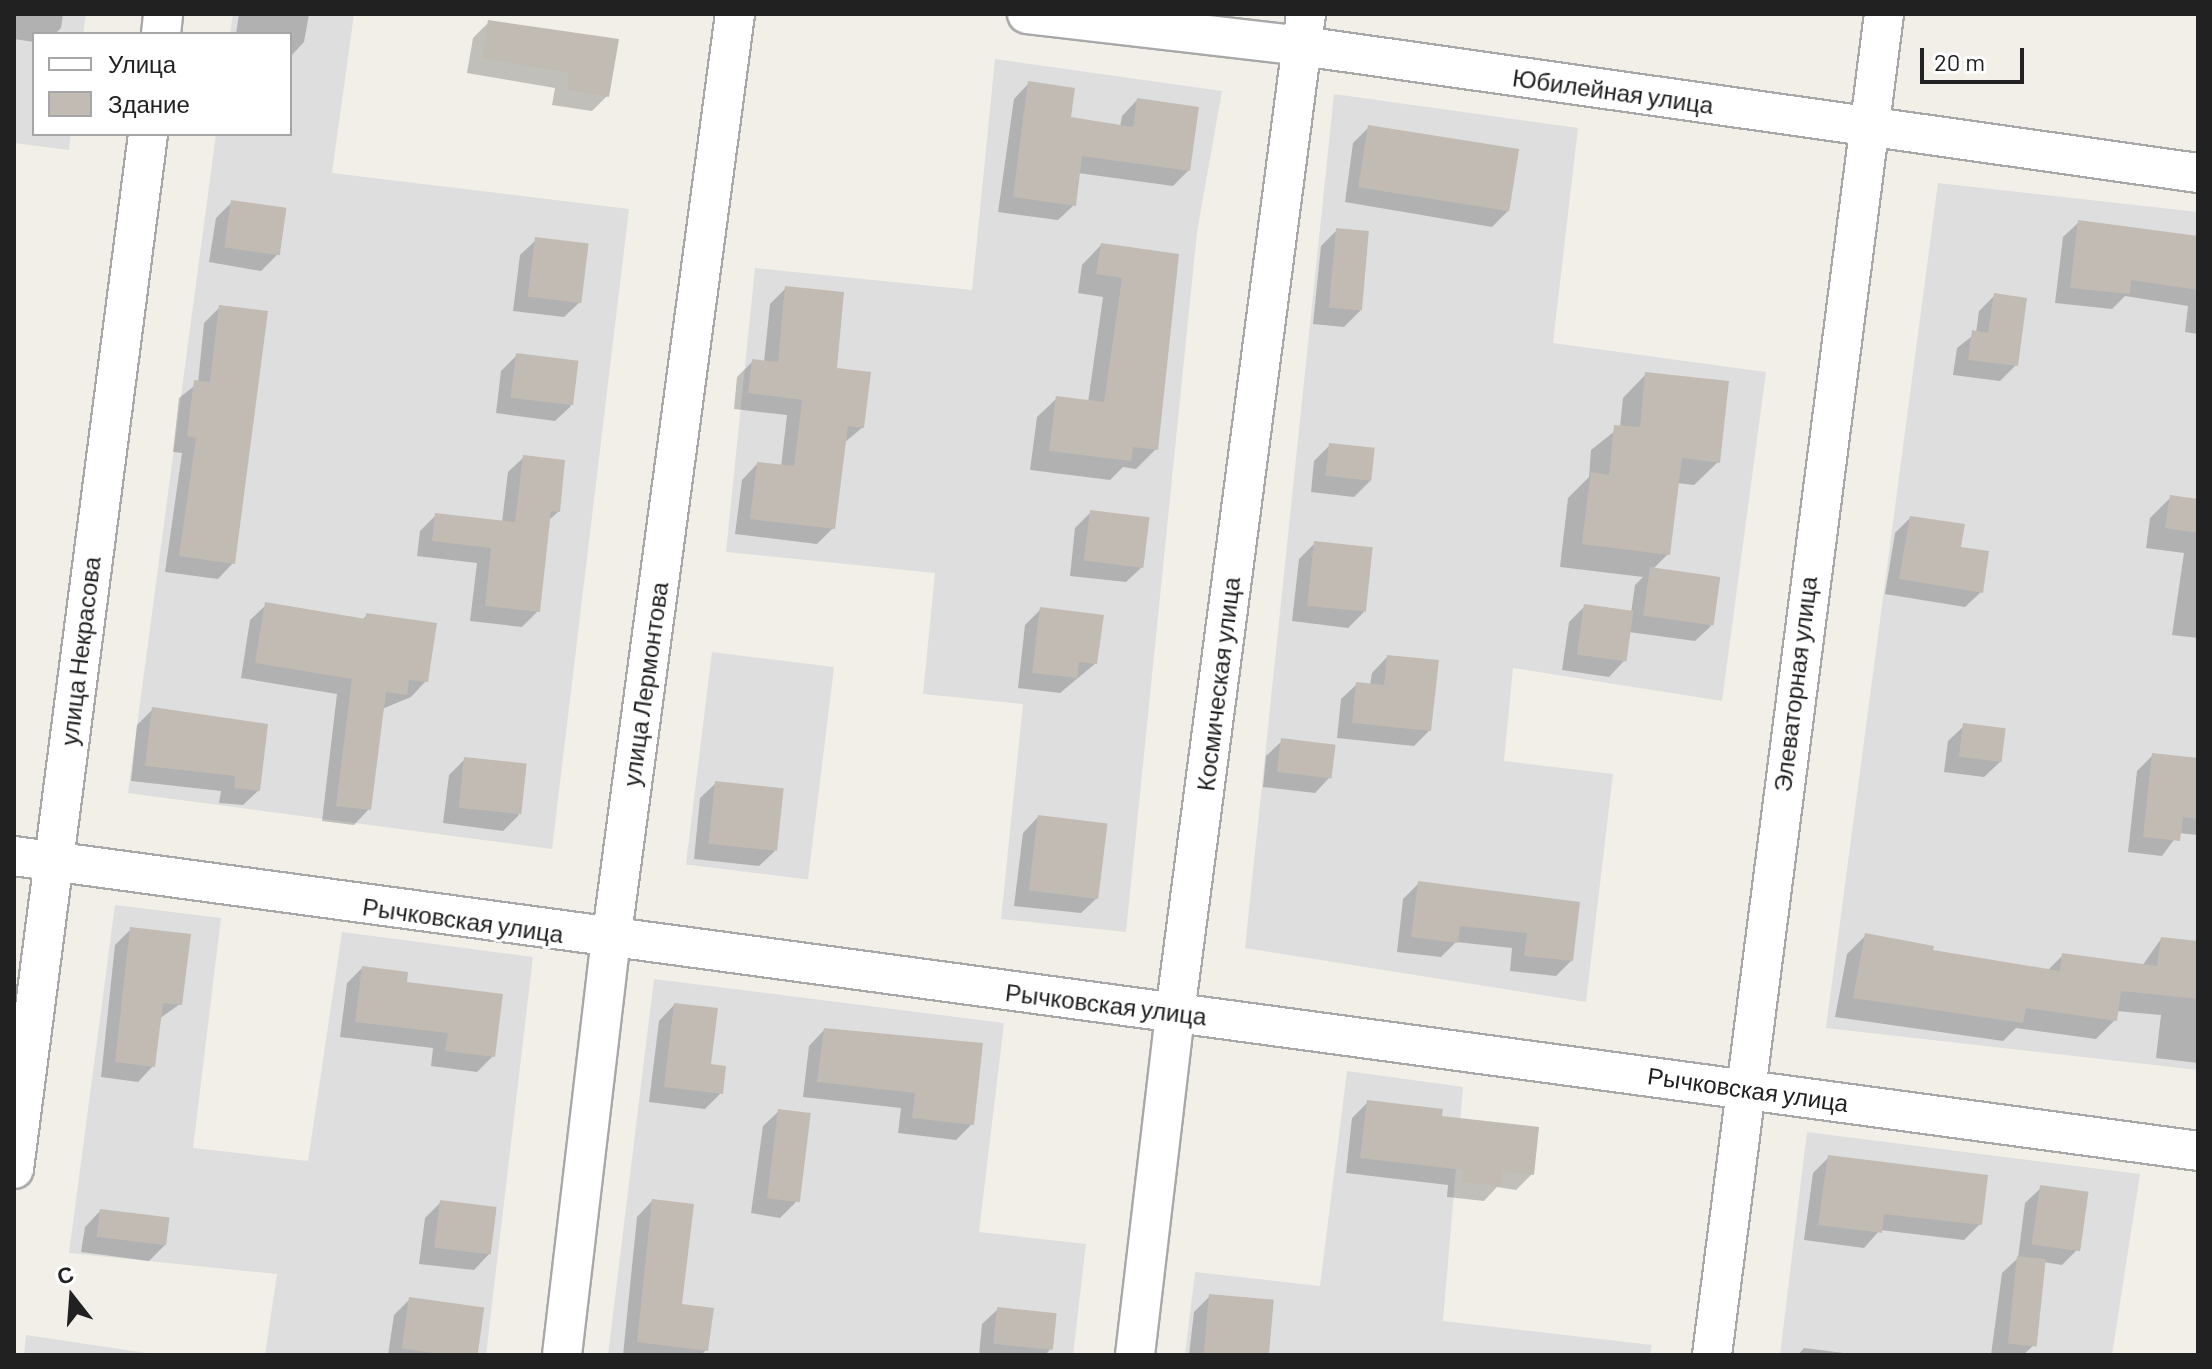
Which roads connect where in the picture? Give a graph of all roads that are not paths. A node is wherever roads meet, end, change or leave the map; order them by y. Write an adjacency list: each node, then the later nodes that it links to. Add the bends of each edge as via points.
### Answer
1 (735, 14): 10 (street, улица Лермонтова)
2 (1027, 14): 4 (street, Юбилейная улица)
3 (1884, 14): 5 (street, Элеваторная улица)
4 (1304, 30): 5 (street, Юбилейная улица); 11 (street, Космическая улица)
5 (1866, 128): 7 (street, Юбилейная улица); 12 (street, Элеваторная улица)
6 (148, 136): 9 (street, улица Некрасова)
7 (2198, 173)
8 (14, 856): 9 (street, Рычковская улица)
9 (52, 862): 10 (street, Рычковская улица); 14 (street, улица Некрасова)
10 (611, 941): 11 (street, Рычковская улица); 15 (street, улица Лермонтова)
11 (1175, 1013): 12 (street, Рычковская улица); 16 (street, Космическая улица)
12 (1743, 1088): 13 (street, Рычковская улица); 17 (street, Элеваторная улица)
13 (2198, 1151)
14 (14, 1169)
15 (562, 1355)
16 (1135, 1355)
17 (1712, 1355)

